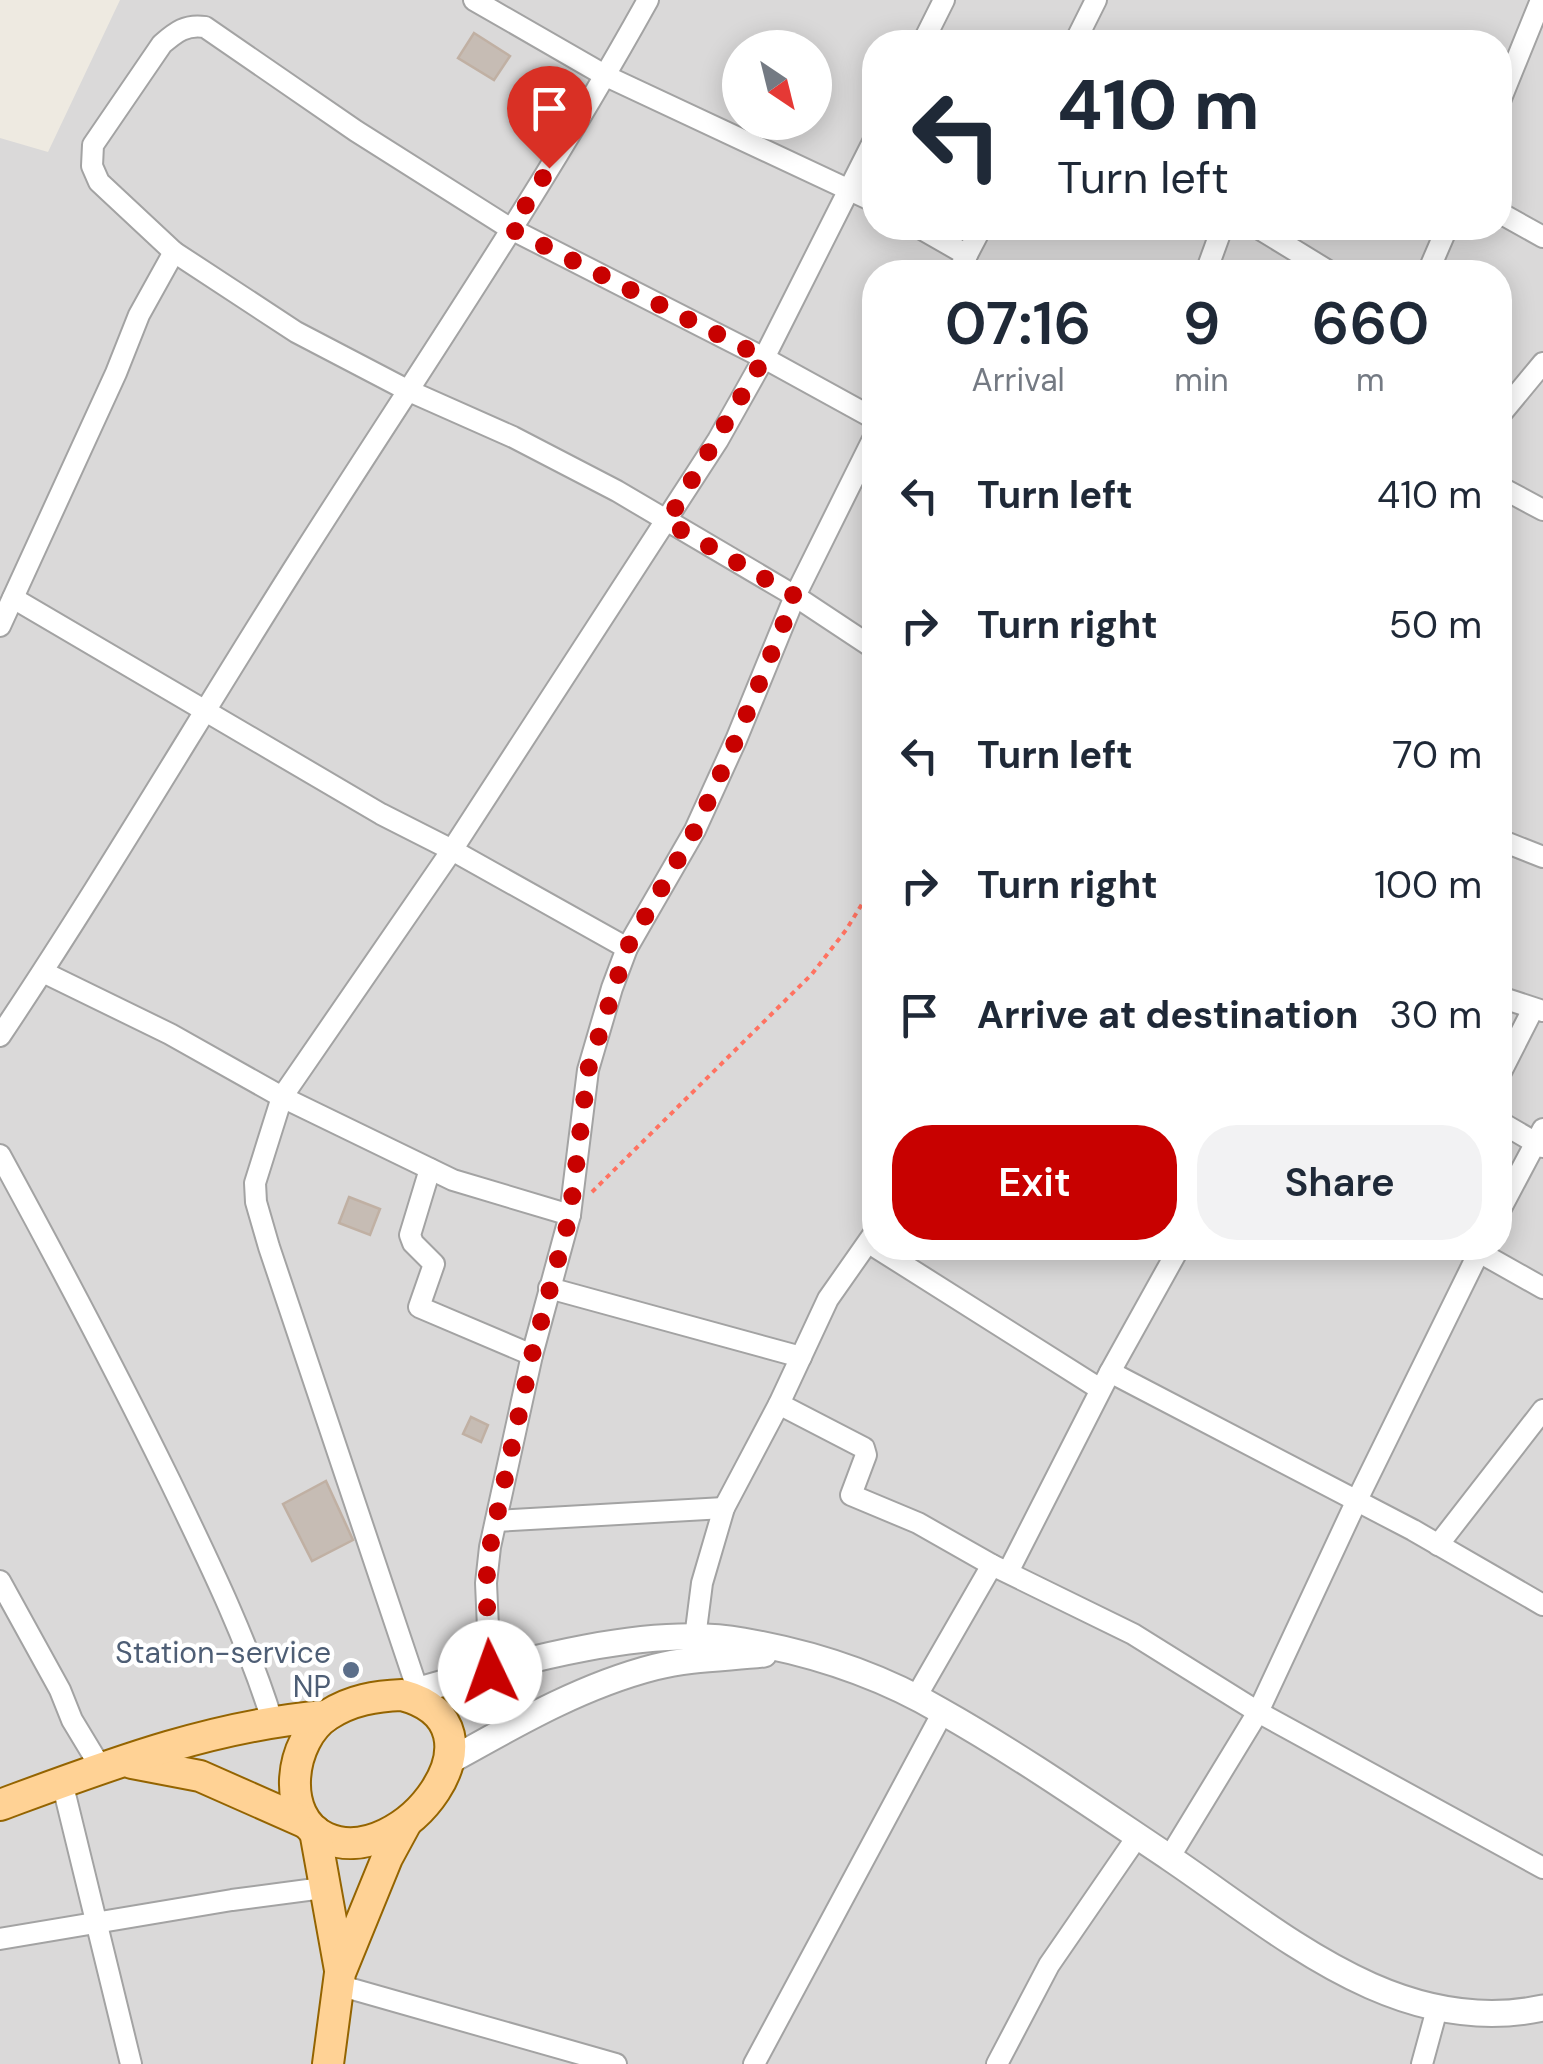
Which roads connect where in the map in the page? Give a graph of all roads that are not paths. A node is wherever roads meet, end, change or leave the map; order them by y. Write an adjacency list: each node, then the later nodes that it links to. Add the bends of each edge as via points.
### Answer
1 (474, 0): 9 (street)
2 (648, 0): 9 (street)
3 (944, 0): 6 (street)
4 (1096, 0): 7 (street)
5 (1542, 0): 8 (street)
6 (929, 30)
7 (1081, 30)
8 (1512, 72)
9 (606, 76): 11 (street); 14 (street)
10 (862, 164): 11 (street)
11 (850, 188): 12 (street); 21 (street)
12 (862, 195)
13 (1512, 220): 15 (street)
14 (511, 229): 18 (street, via 205,27 192,25 162,44 92,145 90,158 100,182); 21 (street); 23 (street)
15 (1543, 237)
16 (934, 240): 19 (street)
17 (1278, 240): 20 (street)
18 (174, 252): 23 (street, via 296,332); 31 (street, via 139,315)
19 (957, 260)
20 (1310, 260)
21 (764, 358): 25 (street); 29 (street)
22 (1543, 364): 24 (street)
23 (407, 390): 29 (street, via 513,437); 34 (street)
24 (1512, 401)
25 (862, 411)
26 (862, 461): 30 (street)
27 (1512, 493): 28 (street)
28 (1543, 510)
29 (667, 522): 30 (street); 36 (street)
30 (795, 596): 33 (street); 38 (street, via 695,830)
31 (13, 598): 32 (street); 34 (street)
32 (0, 626)
33 (862, 641)
34 (205, 708): 36 (street); 39 (street)
35 (1512, 845): 37 (street)
36 (452, 850): 38 (street); 44 (street)
37 (1543, 857)
38 (627, 948): 50 (street, via 588,1070)
39 (43, 972): 42 (street); 44 (street)
40 (1512, 1001): 41 (street)
41 (1538, 1010): 43 (street)
42 (0, 1036)
43 (1512, 1054)
44 (282, 1096): 48 (street); 73 (street, via 258,1168 256,1202)
45 (1512, 1127): 46 (street)
46 (1541, 1139): 49 (street)
47 (0, 1155): 78 (street, via 92,1322 207,1558 254,1660)
48 (430, 1169): 50 (street); 58 (street, via 410,1235 434,1264 419,1307)
49 (1512, 1189)
50 (570, 1215): 56 (street)
51 (862, 1254): 59 (street, via 840,1277)
52 (904, 1260): 60 (street)
53 (1172, 1260): 60 (street)
54 (1475, 1260): 63 (street)
55 (1497, 1260): 57 (street)
56 (549, 1288): 58 (street); 59 (street)
57 (1543, 1288)
58 (532, 1355): 65 (street)
59 (801, 1356): 61 (street)
60 (1105, 1380): 63 (street); 67 (street)
61 (779, 1404): 64 (street); 67 (street, via 864,1448 851,1495)
62 (1543, 1410): 66 (street)
63 (1357, 1500): 66 (street); 76 (street)
64 (724, 1508): 65 (street); 70 (street, via 702,1583)
65 (496, 1521): 72 (street, via 486,1583)
66 (1438, 1546): 69 (street)
67 (1000, 1568): 74 (street); 76 (street, via 1133,1634)
68 (0, 1580): 80 (street, via 72,1720)
69 (1543, 1604)
70 (695, 1638): 71 (street); 72 (street, via 590,1648)
71 (789, 1652): 74 (street, via 873,1676); 79 (street, via 658,1666 605,1682)
72 (490, 1672): 73 (street)
73 (410, 1693): 77 (main road, via 355,1702); 79 (main road, via 447,1726)
74 (916, 1697): 75 (street)
75 (944, 1712): 85 (street); 97 (street)
76 (1258, 1712): 86 (street); 87 (street)
77 (326, 1716): 78 (main road); 84 (main road, via 296,1770)
78 (272, 1720): 80 (main road)
79 (450, 1760): 83 (main road)
80 (113, 1765): 81 (main road); 84 (main road, via 200,1776)
81 (62, 1782): 82 (main road); 89 (street)
82 (0, 1805)
83 (406, 1823): 84 (main road, via 358,1843); 91 (main road)
84 (309, 1826): 88 (main road)
85 (1138, 1837): 86 (street); 98 (street, via 1048,1965)
86 (1169, 1858): 93 (street, via 1362,1984)
87 (1543, 1868)
88 (323, 1888): 89 (street); 91 (main road)
89 (95, 1922): 90 (street); 94 (street)
90 (0, 1939)
91 (339, 1979): 95 (main road); 96 (street)
92 (1543, 2008): 93 (street, via 1495,2014)
93 (1436, 2009): 99 (street)
94 (131, 2064)
95 (328, 2064)
96 (616, 2064)
97 (754, 2064)
98 (997, 2064)
99 (1422, 2064)

